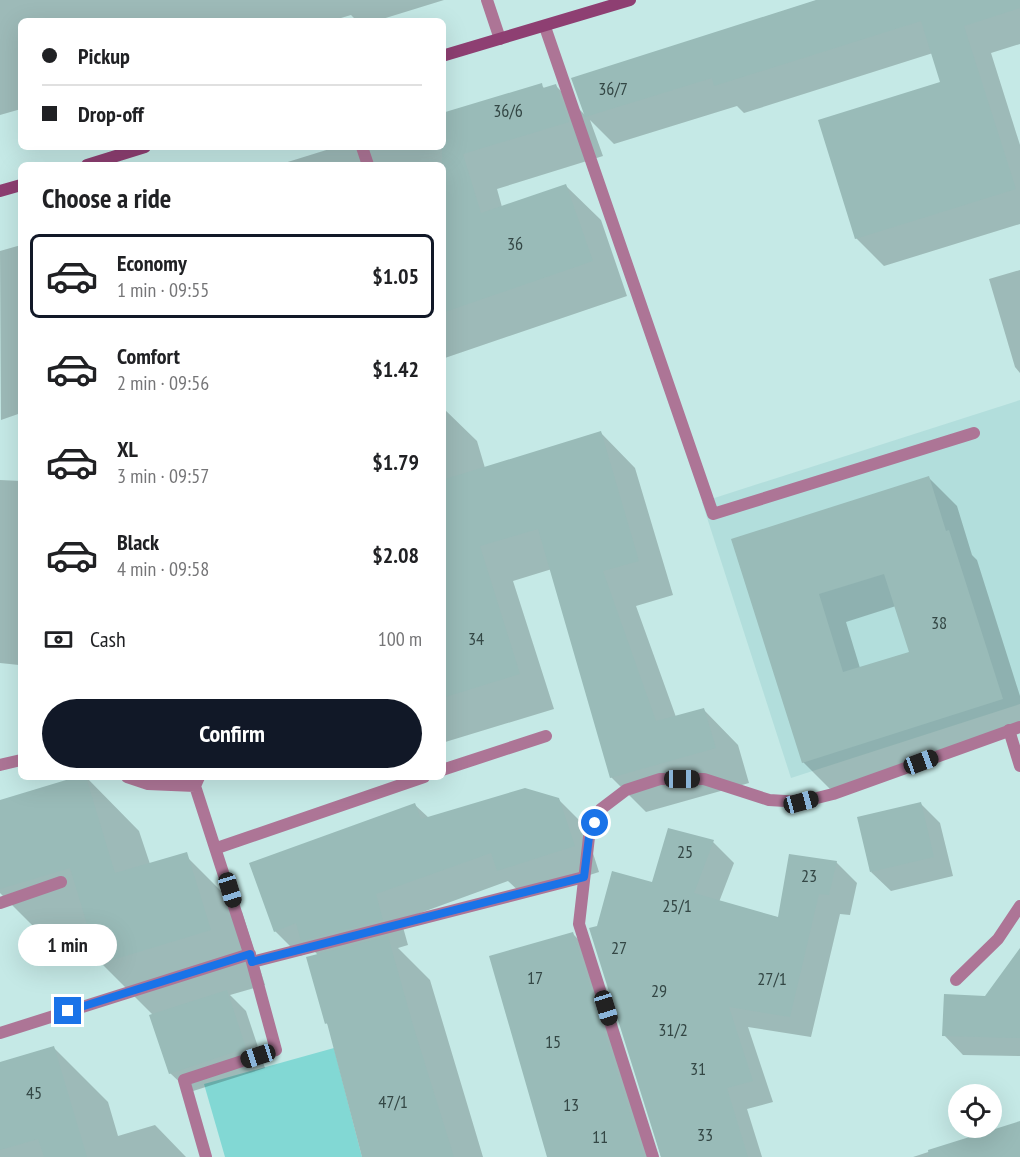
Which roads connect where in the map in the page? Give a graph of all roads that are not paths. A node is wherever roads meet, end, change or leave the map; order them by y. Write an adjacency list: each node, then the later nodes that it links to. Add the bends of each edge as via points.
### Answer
1 (487, 0): 4 (street)
2 (630, 0): 3 (main road)
3 (545, 27): 4 (main road); 10 (street, via 713,514)
4 (500, 39): 5 (main road)
5 (446, 55)
6 (135, 150): 7 (main road)
7 (97, 162)
8 (18, 186): 9 (main road)
9 (0, 191)
10 (974, 433)
11 (1015, 728): 15 (street); 21 (street, via 801,802 769,800 704,779 660,779 626,790 601,809 589,837)
12 (546, 736): 16 (street)
13 (18, 761): 14 (street)
14 (0, 765)
15 (1020, 766)
16 (446, 769)
17 (136, 780): 19 (street, via 148,784)
18 (415, 780): 20 (street)
19 (197, 781): 20 (street)
20 (217, 848): 25 (street)
21 (584, 877): 25 (street); 29 (street, via 579,924)
22 (61, 882): 23 (street)
23 (0, 903)
24 (1020, 906): 26 (street, via 998,939)
25 (251, 958): 27 (street); 28 (street, via 276,1050 184,1080)
26 (956, 980)
27 (0, 1033)
28 (206, 1157)
29 (652, 1157)

